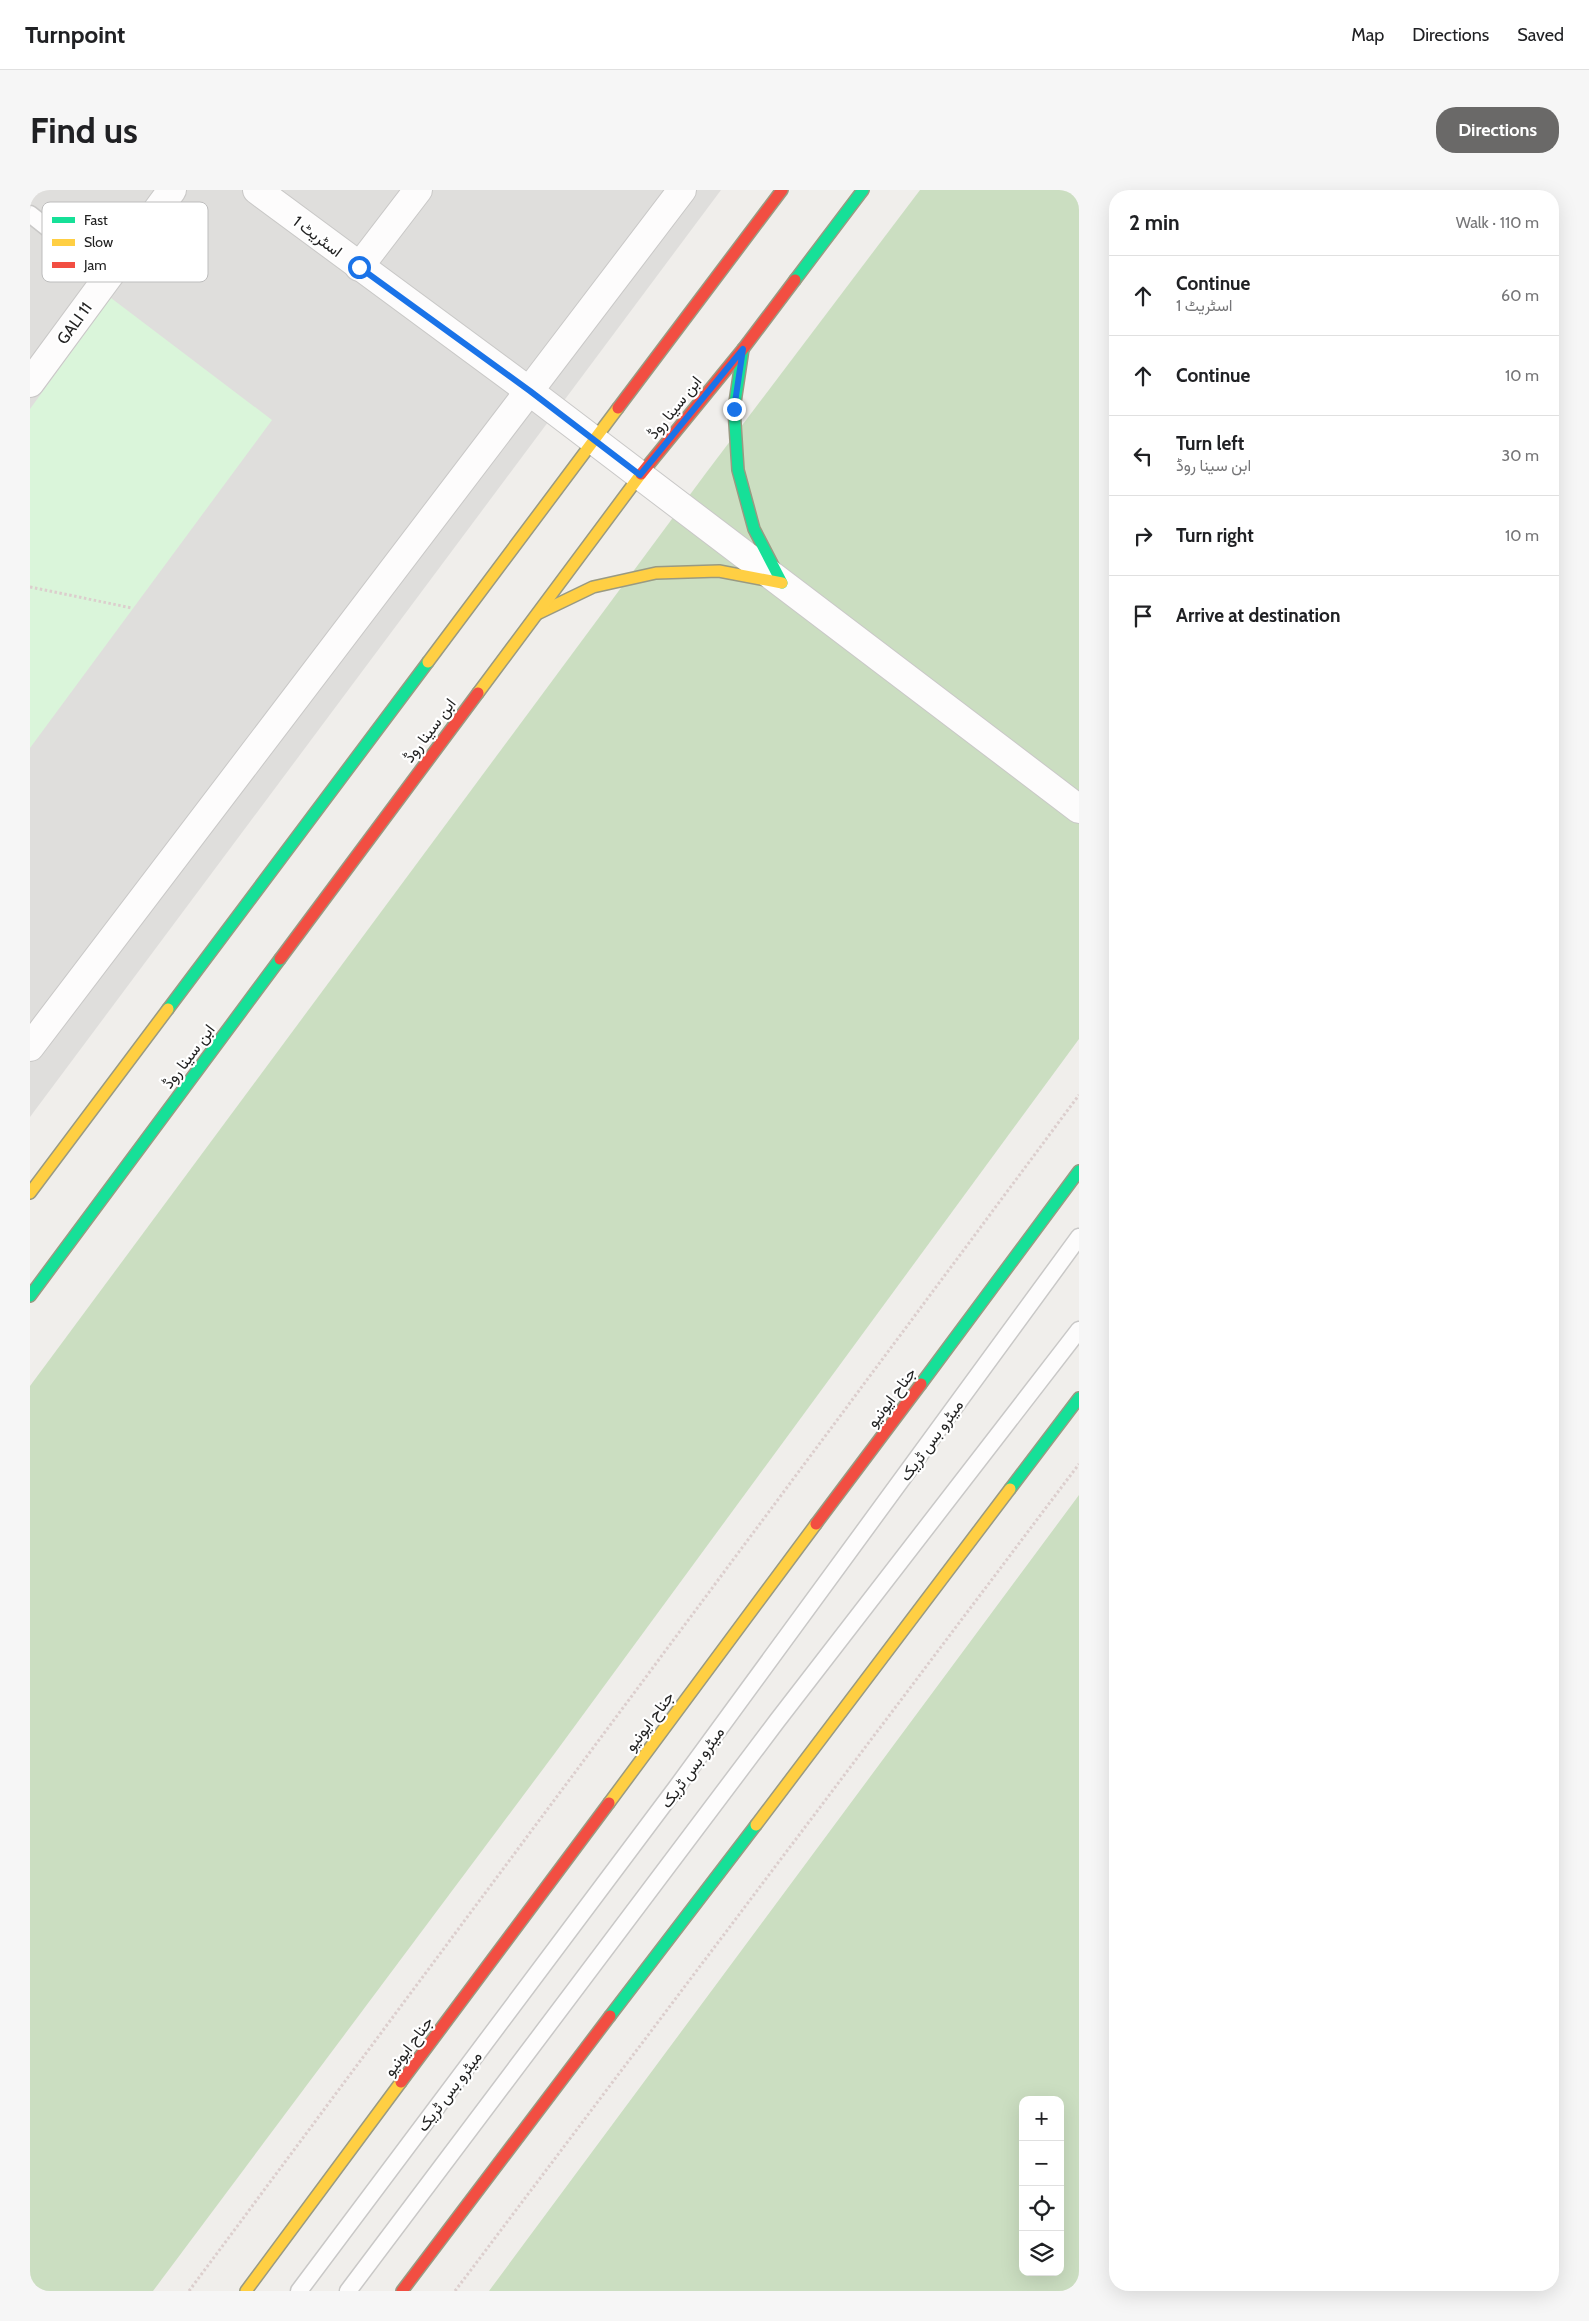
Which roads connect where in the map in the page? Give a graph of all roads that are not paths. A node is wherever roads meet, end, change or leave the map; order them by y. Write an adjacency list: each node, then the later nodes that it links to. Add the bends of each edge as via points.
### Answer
1 (172, 190): 7 (street, GALI 11)
2 (257, 190): 10 (street, اسٹریٹ 1)
3 (418, 190): 10 (street)
4 (682, 190): 14 (street)
5 (782, 190): 15 (main road)
6 (863, 190): 12 (main road, ابن سینا روڈ)
7 (163, 202)
8 (30, 214): 9 (lane)
9 (42, 224)
10 (359, 267): 14 (street, اسٹریٹ 1)
11 (104, 282): 13 (street, GALI 11)
12 (743, 349): 16 (main road, ابن سینا روڈ); 17 (main road, via 734,409 738,470 754,529)
13 (30, 383)
14 (530, 391): 15 (street, اسٹریٹ 1); 20 (street)
15 (596, 441): 16 (street, اسٹریٹ 1); 22 (main road)
16 (640, 475): 17 (street, اسٹریٹ 1); 18 (main road, ابن سینا روڈ)
17 (782, 582): 18 (main road, via 719,571 656,573 594,587); 19 (street, اسٹریٹ 1)
18 (536, 614): 24 (main road, ابن سینا روڈ)
19 (1079, 809)
20 (30, 1047)
21 (1079, 1171): 27 (main road, جناح ایونیو)
22 (30, 1194)
23 (1079, 1237): 28 (lane, میٹرو بس ٹریک, via 676,1788)
24 (30, 1296)
25 (1079, 1330): 29 (lane, via 771,1729)
26 (1079, 1398): 30 (main road)
27 (246, 2291)
28 (298, 2291)
29 (348, 2291)
30 (402, 2291)

